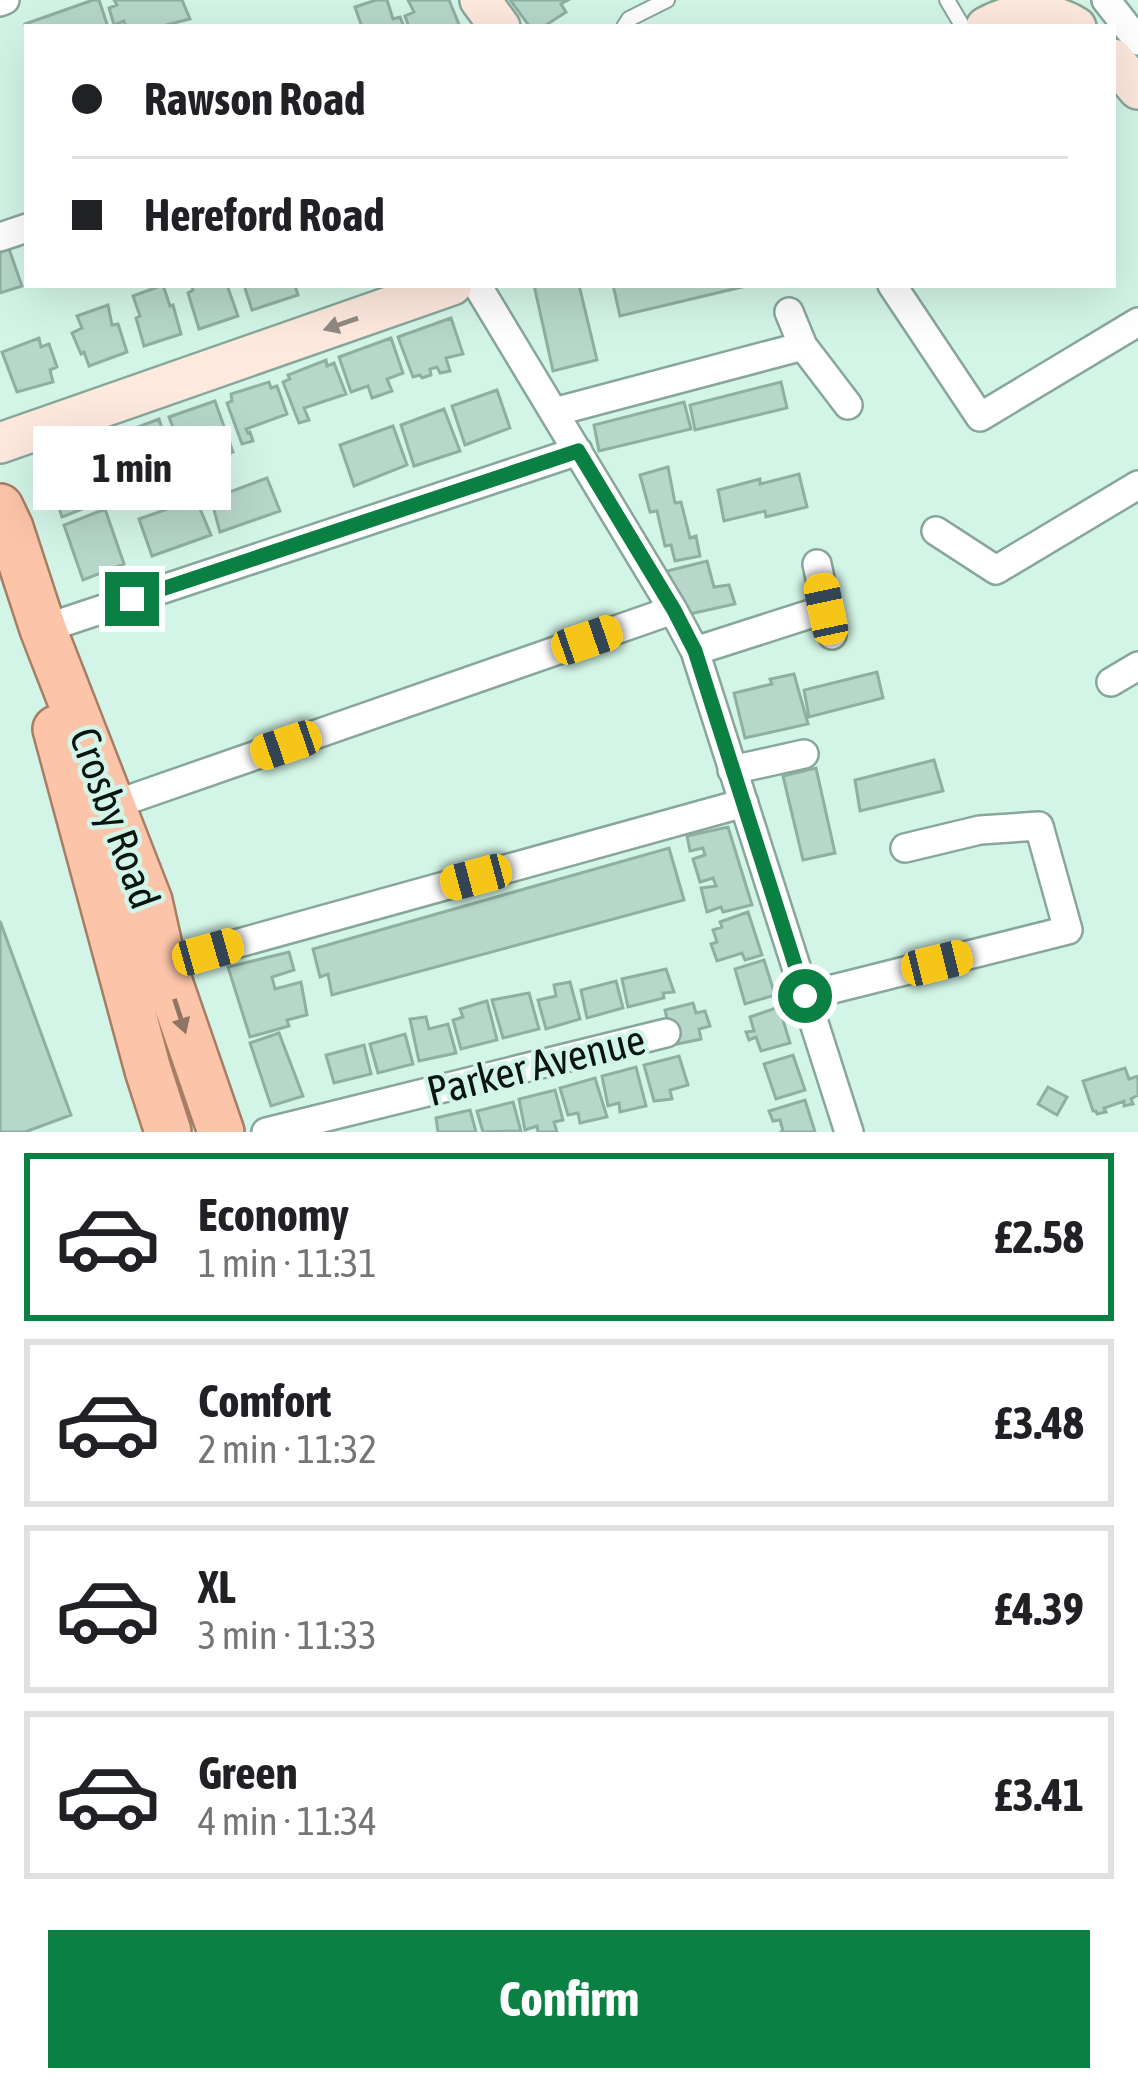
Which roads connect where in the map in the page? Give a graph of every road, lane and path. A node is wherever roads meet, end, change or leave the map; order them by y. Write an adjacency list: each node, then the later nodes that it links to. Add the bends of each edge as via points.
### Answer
1 (667, 0): 4 (lane)
2 (1106, 0): 6 (street)
3 (1051, 16): 5 (main road)
4 (626, 24)
5 (991, 24)
6 (1138, 41)
7 (1116, 63): 8 (main road)
8 (1138, 89)
9 (443, 288): 17 (main road, one-way to 17)
10 (479, 288): 16 (street)
11 (894, 288): 13 (street, via 980,417)
12 (789, 312): 14 (street)
13 (1138, 322)
14 (803, 346): 15 (street); 16 (street)
15 (848, 405)
16 (554, 412): 18 (street)
17 (0, 443)
18 (578, 451): 24 (street); 25 (street)
19 (1138, 484): 21 (street, via 996,570)
20 (0, 507): 25 (highway, Crosby Road)
21 (936, 531)
22 (817, 564): 26 (street, via 829,622)
23 (0, 574): 37 (highway, Crosby Road, via 59,736)
24 (674, 610): 26 (street); 32 (street)
25 (43, 628): 32 (highway, Crosby Road)
26 (695, 651): 30 (street)
27 (1138, 666): 28 (street)
28 (1111, 682)
29 (804, 754): 30 (street)
30 (733, 770): 31 (street)
31 (744, 803): 34 (street); 35 (street)
32 (113, 805): 34 (highway, Crosby Road)
33 (905, 848): 35 (street, via 1039,826 1068,930)
34 (163, 964): 38 (highway, Crosby Road, one-way to 38)
35 (805, 996): 40 (street)
36 (666, 1033): 39 (street, Parker Avenue)
37 (168, 1132)
38 (221, 1132)
39 (266, 1132)
40 (849, 1132)

